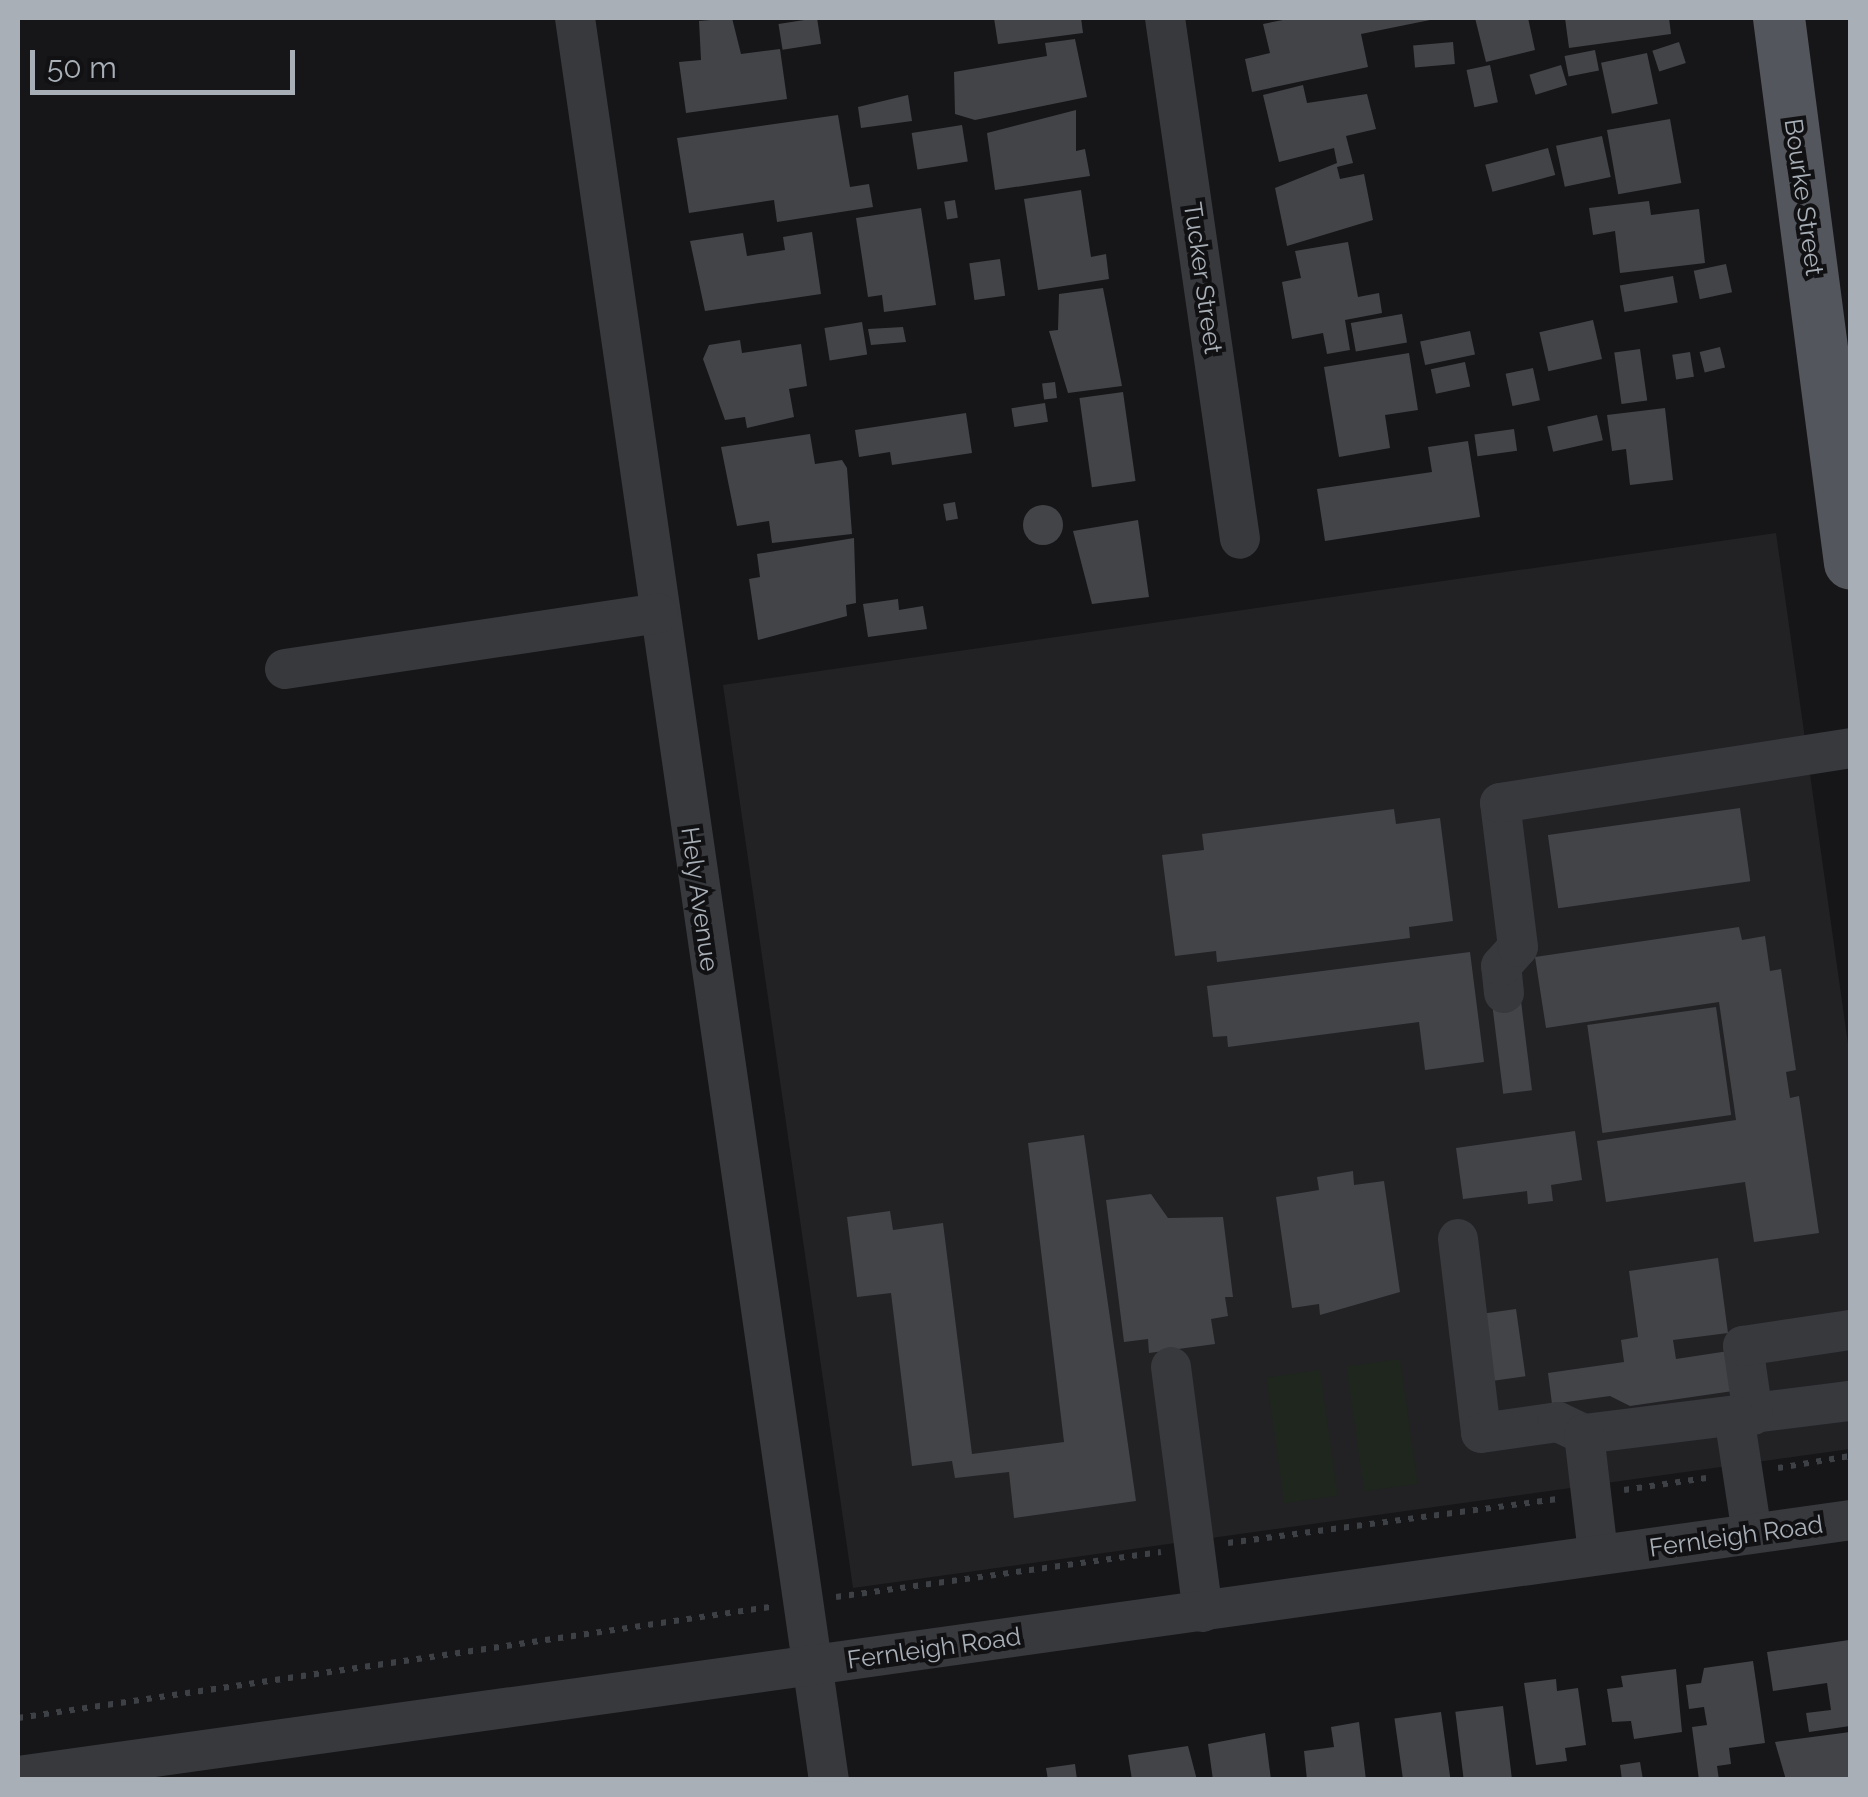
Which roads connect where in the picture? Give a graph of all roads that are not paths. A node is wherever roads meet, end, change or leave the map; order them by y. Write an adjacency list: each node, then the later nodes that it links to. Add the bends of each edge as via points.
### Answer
1 (575, 18): 8 (street, Hely Avenue)
2 (1165, 18): 6 (street, Tucker Street)
3 (1779, 18): 4 (main road, Bourke Street)
4 (1830, 377): 5 (main road, Bourke Street); 7 (main road, Bourke Street)
5 (1850, 475)
6 (1240, 539)
7 (1850, 563)
8 (658, 614): 9 (street); 23 (street, Hely Avenue)
9 (286, 669)
10 (1850, 748): 11 (street, via 1500,803 1518,947 1501,966)
11 (1504, 993)
12 (1458, 1239): 17 (street, via 1481,1434 1558,1422)
13 (1850, 1330): 16 (street, via 1743,1346)
14 (1171, 1367): 22 (street)
15 (1850, 1400): 16 (street)
16 (1744, 1415): 17 (street); 19 (street, via 1743,1473)
17 (1584, 1434): 21 (street)
18 (1850, 1520): 19 (street, Fernleigh Road)
19 (1769, 1531): 20 (street); 21 (street, Fernleigh Road)
20 (1850, 1545)
21 (1598, 1554): 22 (street, Fernleigh Road)
22 (1203, 1612): 23 (street, Fernleigh Road)
23 (811, 1664): 24 (street, Fernleigh Road); 25 (street, Hely Avenue)
24 (18, 1776)
25 (830, 1780)

